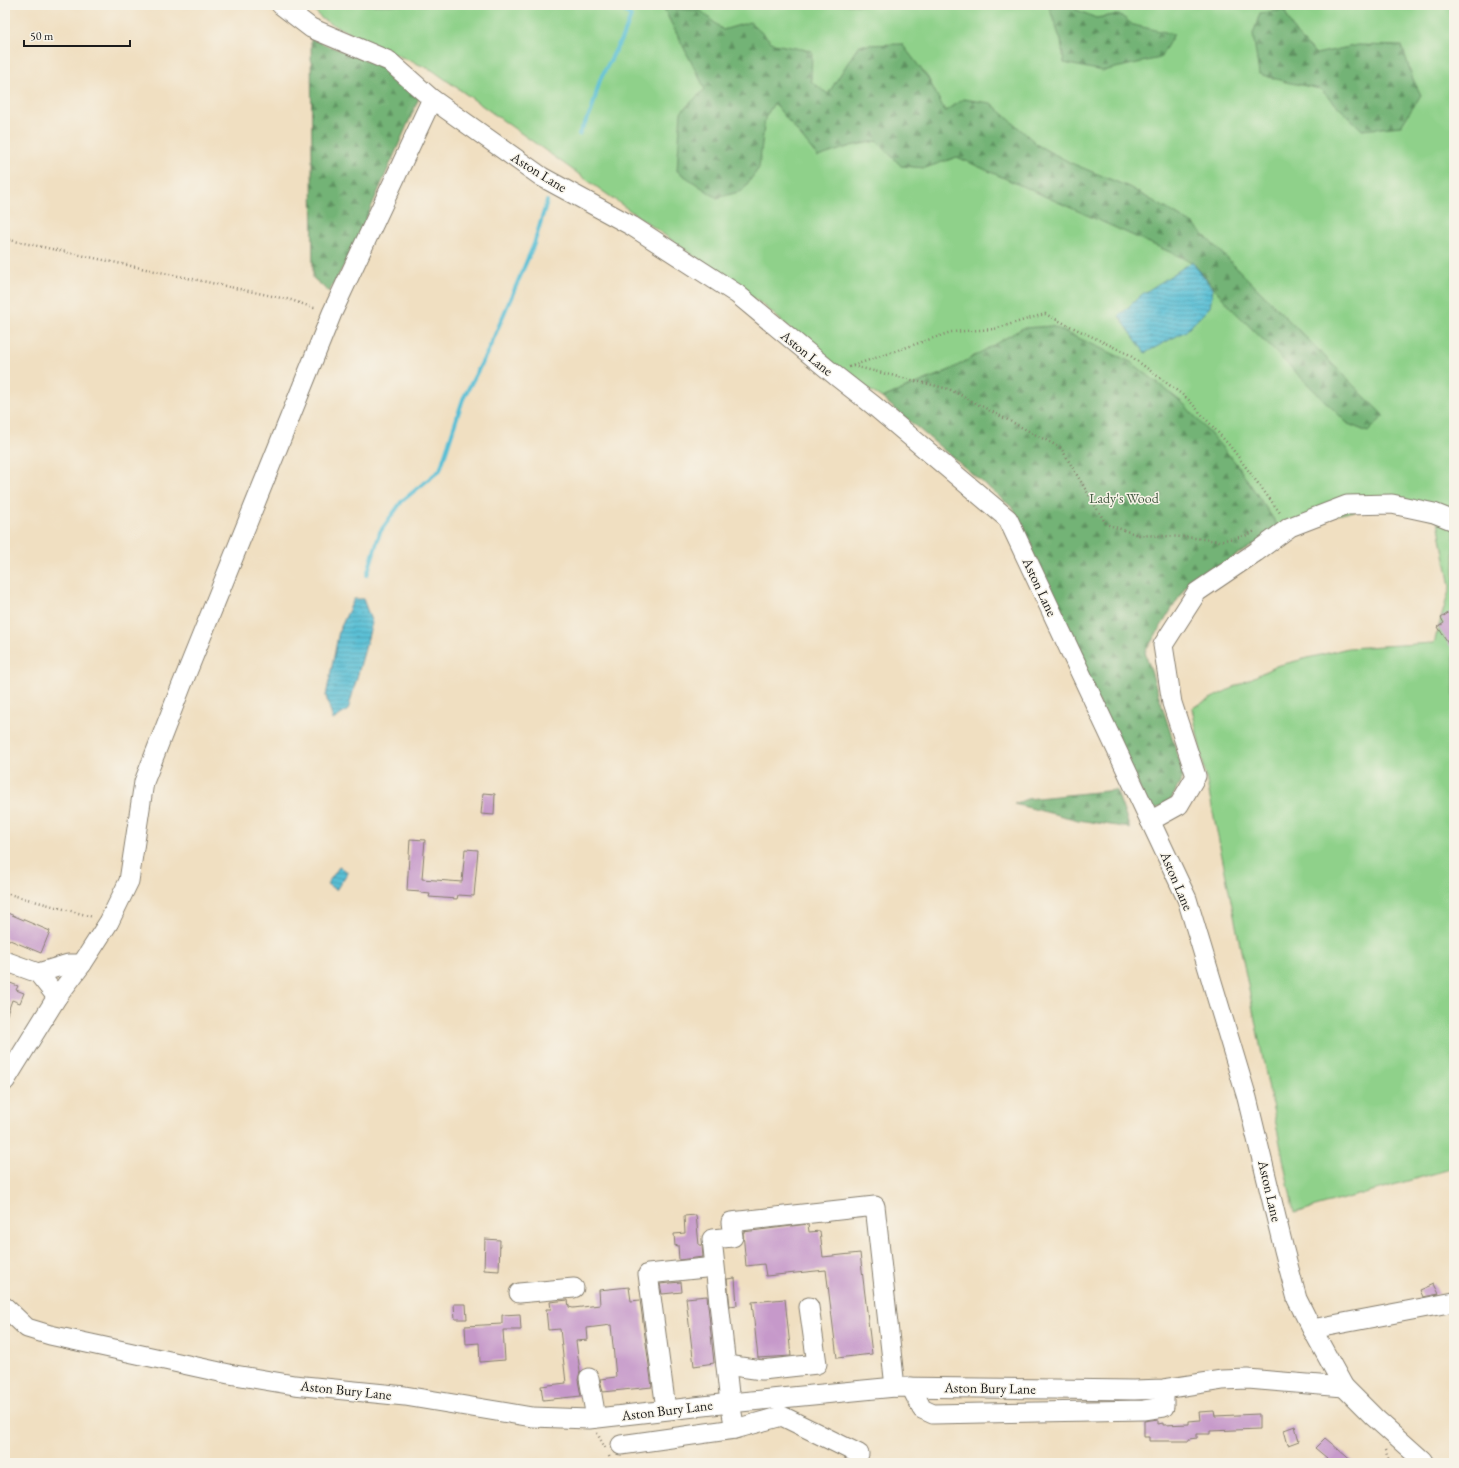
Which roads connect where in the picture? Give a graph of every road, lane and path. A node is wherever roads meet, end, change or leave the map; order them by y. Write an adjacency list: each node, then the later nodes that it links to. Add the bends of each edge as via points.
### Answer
1 (281, 5): 2 (street, Aston Lane, via 311,28 389,61)
2 (432, 99): 4 (street); 6 (street, Aston Lane, via 542,177 632,226 737,294)
3 (5, 239): 4 (path, via 290,300)
4 (332, 313): 12 (street, via 144,782 129,881)
5 (852, 366): 6 (path); 8 (path, via 951,332 994,329 1045,314 1128,354 1188,399 1230,446); 9 (path, via 949,389 1062,448 1106,524 1138,535 1219,541 1245,536)
6 (836, 376): 10 (street, Aston Lane, via 873,404 1008,519)
7 (1454, 521): 8 (street, via 1434,513 1392,504 1347,505)
8 (1290, 527): 10 (street, via 1197,592 1163,645 1172,703 1196,776 1179,805)
9 (1258, 529)
10 (1150, 821): 24 (street, Aston Lane, via 1187,899 1247,1098 1297,1299)
11 (5, 893): 12 (path)
12 (109, 922): 14 (street)
13 (5, 961): 15 (street)
14 (82, 964): 15 (street, via 68,964); 16 (street)
15 (38, 973): 16 (street)
16 (57, 997): 17 (street)
17 (5, 1081)
18 (714, 1267): 25 (street); 27 (street, via 712,1239 733,1237 731,1222 875,1206); 31 (street, via 648,1274)
19 (574, 1288): 20 (street)
20 (519, 1293)
21 (1454, 1302): 24 (street)
22 (5, 1307): 32 (street, Aston Bury Lane, via 28,1328 35,1331 229,1374 294,1385 405,1396 532,1417)
23 (809, 1307): 25 (street, via 817,1364 762,1370)
24 (1312, 1329): 28 (street, Aston Lane)
25 (726, 1364): 30 (street)
26 (589, 1378): 32 (street)
27 (903, 1387): 29 (street, Aston Bury Lane); 29 (street, via 922,1409 933,1414 1144,1410 1164,1407); 30 (street, Aston Bury Lane)
28 (1344, 1388): 29 (street, Aston Bury Lane, via 1248,1379 1222,1380); 37 (street, Aston Lane)
29 (1164, 1389)
30 (730, 1403): 31 (street, Aston Bury Lane); 33 (street)
31 (666, 1410): 32 (street, Aston Bury Lane)
32 (592, 1419): 36 (path)
33 (735, 1429): 34 (street); 35 (street, via 782,1416)
34 (621, 1445)
35 (859, 1454)
36 (612, 1463)
37 (1424, 1463)

